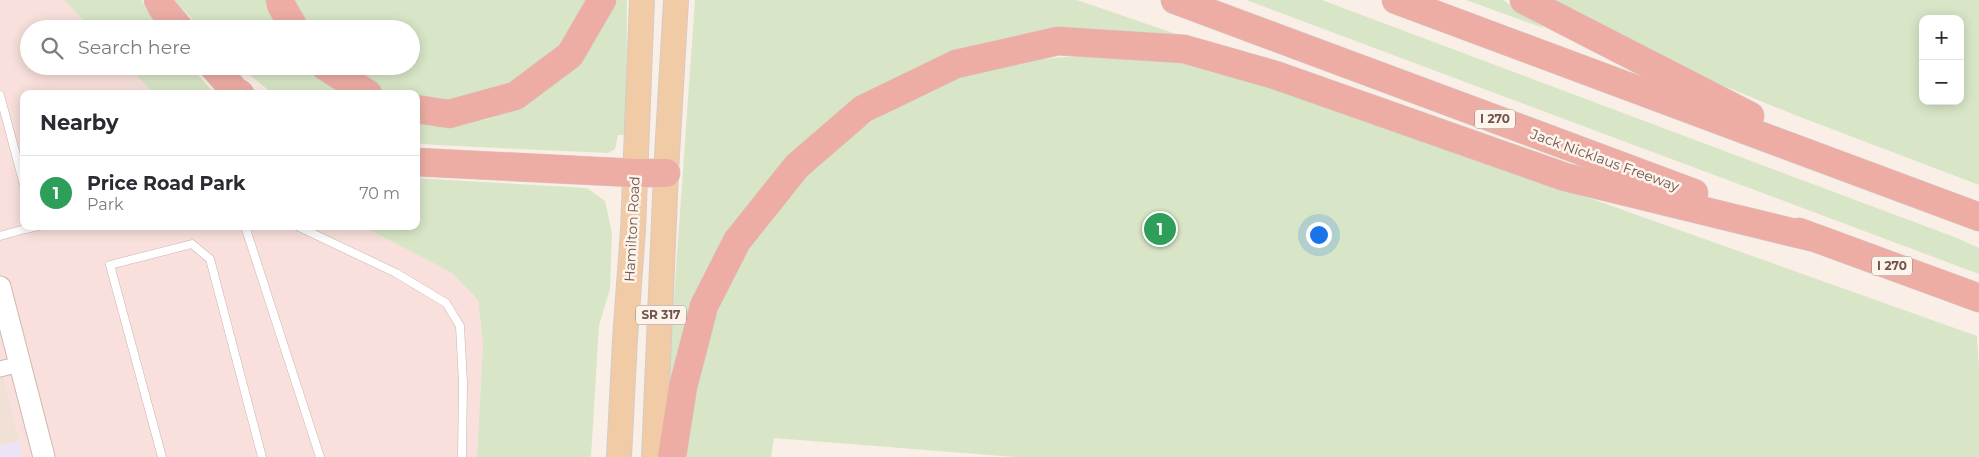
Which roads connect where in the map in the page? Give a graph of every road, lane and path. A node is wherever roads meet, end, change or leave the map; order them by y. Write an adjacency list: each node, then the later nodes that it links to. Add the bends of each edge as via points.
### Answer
1 (158, 0): 9 (highway)
2 (280, 0): 10 (highway)
3 (602, 0): 16 (highway, via 570,55 515,96 449,114)
4 (642, 0): 20 (main road, Hamilton Road / SR 317)
5 (676, 0): 21 (main road, SR 317)
6 (1175, 0): 27 (highway, Jack Nicklaus Freeway / I 270)
7 (1396, 0): 17 (highway)
8 (1524, 0): 17 (highway, via 1761,122)
9 (172, 20)
10 (290, 20)
11 (222, 75): 13 (highway)
12 (339, 75): 14 (highway)
13 (236, 90)
14 (362, 90)
15 (0, 95): 19 (lane)
16 (420, 110)
17 (1815, 156): 22 (highway)
18 (420, 162): 20 (highway)
19 (20, 171)
20 (635, 173): 21 (highway); 37 (main road, Hamilton Road / SR 317)
21 (666, 173): 38 (main road, SR 317)
22 (1974, 215)
23 (20, 230): 26 (lane)
24 (246, 230): 35 (lane)
25 (305, 230): 36 (lane, via 396,273 446,303 460,326)
26 (0, 236)
27 (1815, 238): 29 (highway, Jack Nicklaus Freeway / I 270); 39 (highway, via 1565,176 1276,75 1192,52 1058,41 956,64 864,110 797,166 737,241 704,306 683,387)
28 (0, 287): 30 (main road)
29 (1974, 297)
30 (20, 364): 31 (street); 32 (main road)
31 (0, 369)
32 (44, 457)
33 (162, 457): 34 (lane, via 110,265 192,244 210,259)
34 (262, 457)
35 (320, 457)
36 (462, 457)
37 (619, 457)
38 (654, 457)
39 (672, 457)

